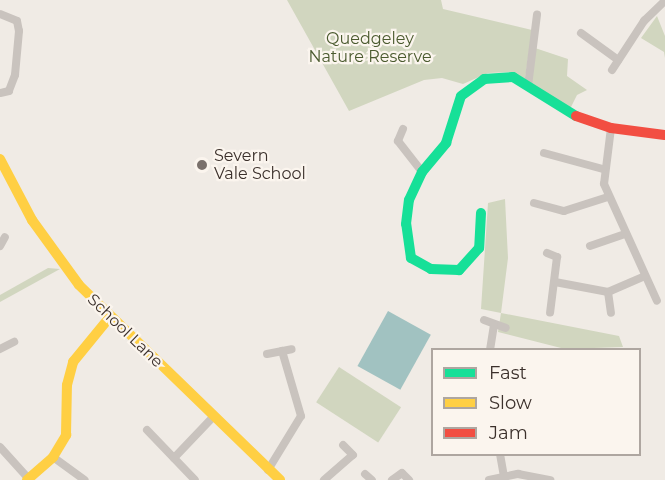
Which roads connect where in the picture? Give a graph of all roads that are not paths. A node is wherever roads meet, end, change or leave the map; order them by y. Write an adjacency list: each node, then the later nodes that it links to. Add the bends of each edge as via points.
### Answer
1 (665, 1): 5 (street, via 644,21)
2 (0, 14): 8 (street, via 21,18 15,75 9,91)
3 (537, 15): 7 (street)
4 (581, 33): 5 (street)
5 (618, 60): 6 (street)
6 (612, 70)
7 (528, 86): 9 (street, via 574,115); 15 (street, via 502,74 474,85 461,96 446,143)
8 (0, 93)
9 (611, 128): 11 (street); 14 (street)
10 (403, 129): 15 (street, via 398,141)
11 (665, 135)
12 (544, 153): 14 (street)
13 (0, 159): 30 (street, School Lane, via 56,256)
14 (603, 169): 16 (street)
15 (422, 172): 18 (street, via 409,200 406,224 411,258 431,268 459,270 479,248)
16 (608, 197): 17 (street, via 564,211); 19 (street)
17 (534, 203)
18 (481, 213)
19 (625, 234): 22 (street); 24 (street)
20 (5, 237): 21 (street)
21 (0, 246)
22 (590, 246)
23 (547, 253): 25 (street, via 557,257)
24 (645, 276): 26 (street); 27 (street)
25 (555, 282): 26 (street); 28 (street)
26 (608, 292): 29 (street)
27 (657, 302)
28 (550, 313)
29 (611, 313)
30 (109, 318): 40 (street, School Lane); 45 (street, via 73,362 67,385 66,435)
31 (484, 320): 32 (street)
32 (494, 325): 33 (street); 35 (street)
33 (506, 328)
34 (14, 342): 37 (street)
35 (490, 348)
36 (292, 349): 38 (street)
37 (0, 350)
38 (282, 351): 39 (street); 47 (street, via 301,416)
39 (267, 354)
40 (214, 416): 46 (street); 47 (street, School Lane)
41 (147, 430): 46 (street)
42 (343, 445): 54 (street, via 353,455)
43 (0, 447): 50 (street)
44 (500, 456): 49 (street)
45 (53, 457): 50 (street); 51 (street)
46 (174, 458): 52 (street)
47 (268, 470): 53 (street, School Lane)
48 (365, 474): 55 (street)
49 (504, 476): 58 (street); 59 (street, via 536,475)
50 (28, 479)
51 (85, 480)
52 (195, 480)
53 (280, 480)
54 (324, 480)
55 (372, 480)
56 (392, 480): 57 (street, via 402,473)
57 (409, 480)
58 (489, 480)
59 (550, 480)

